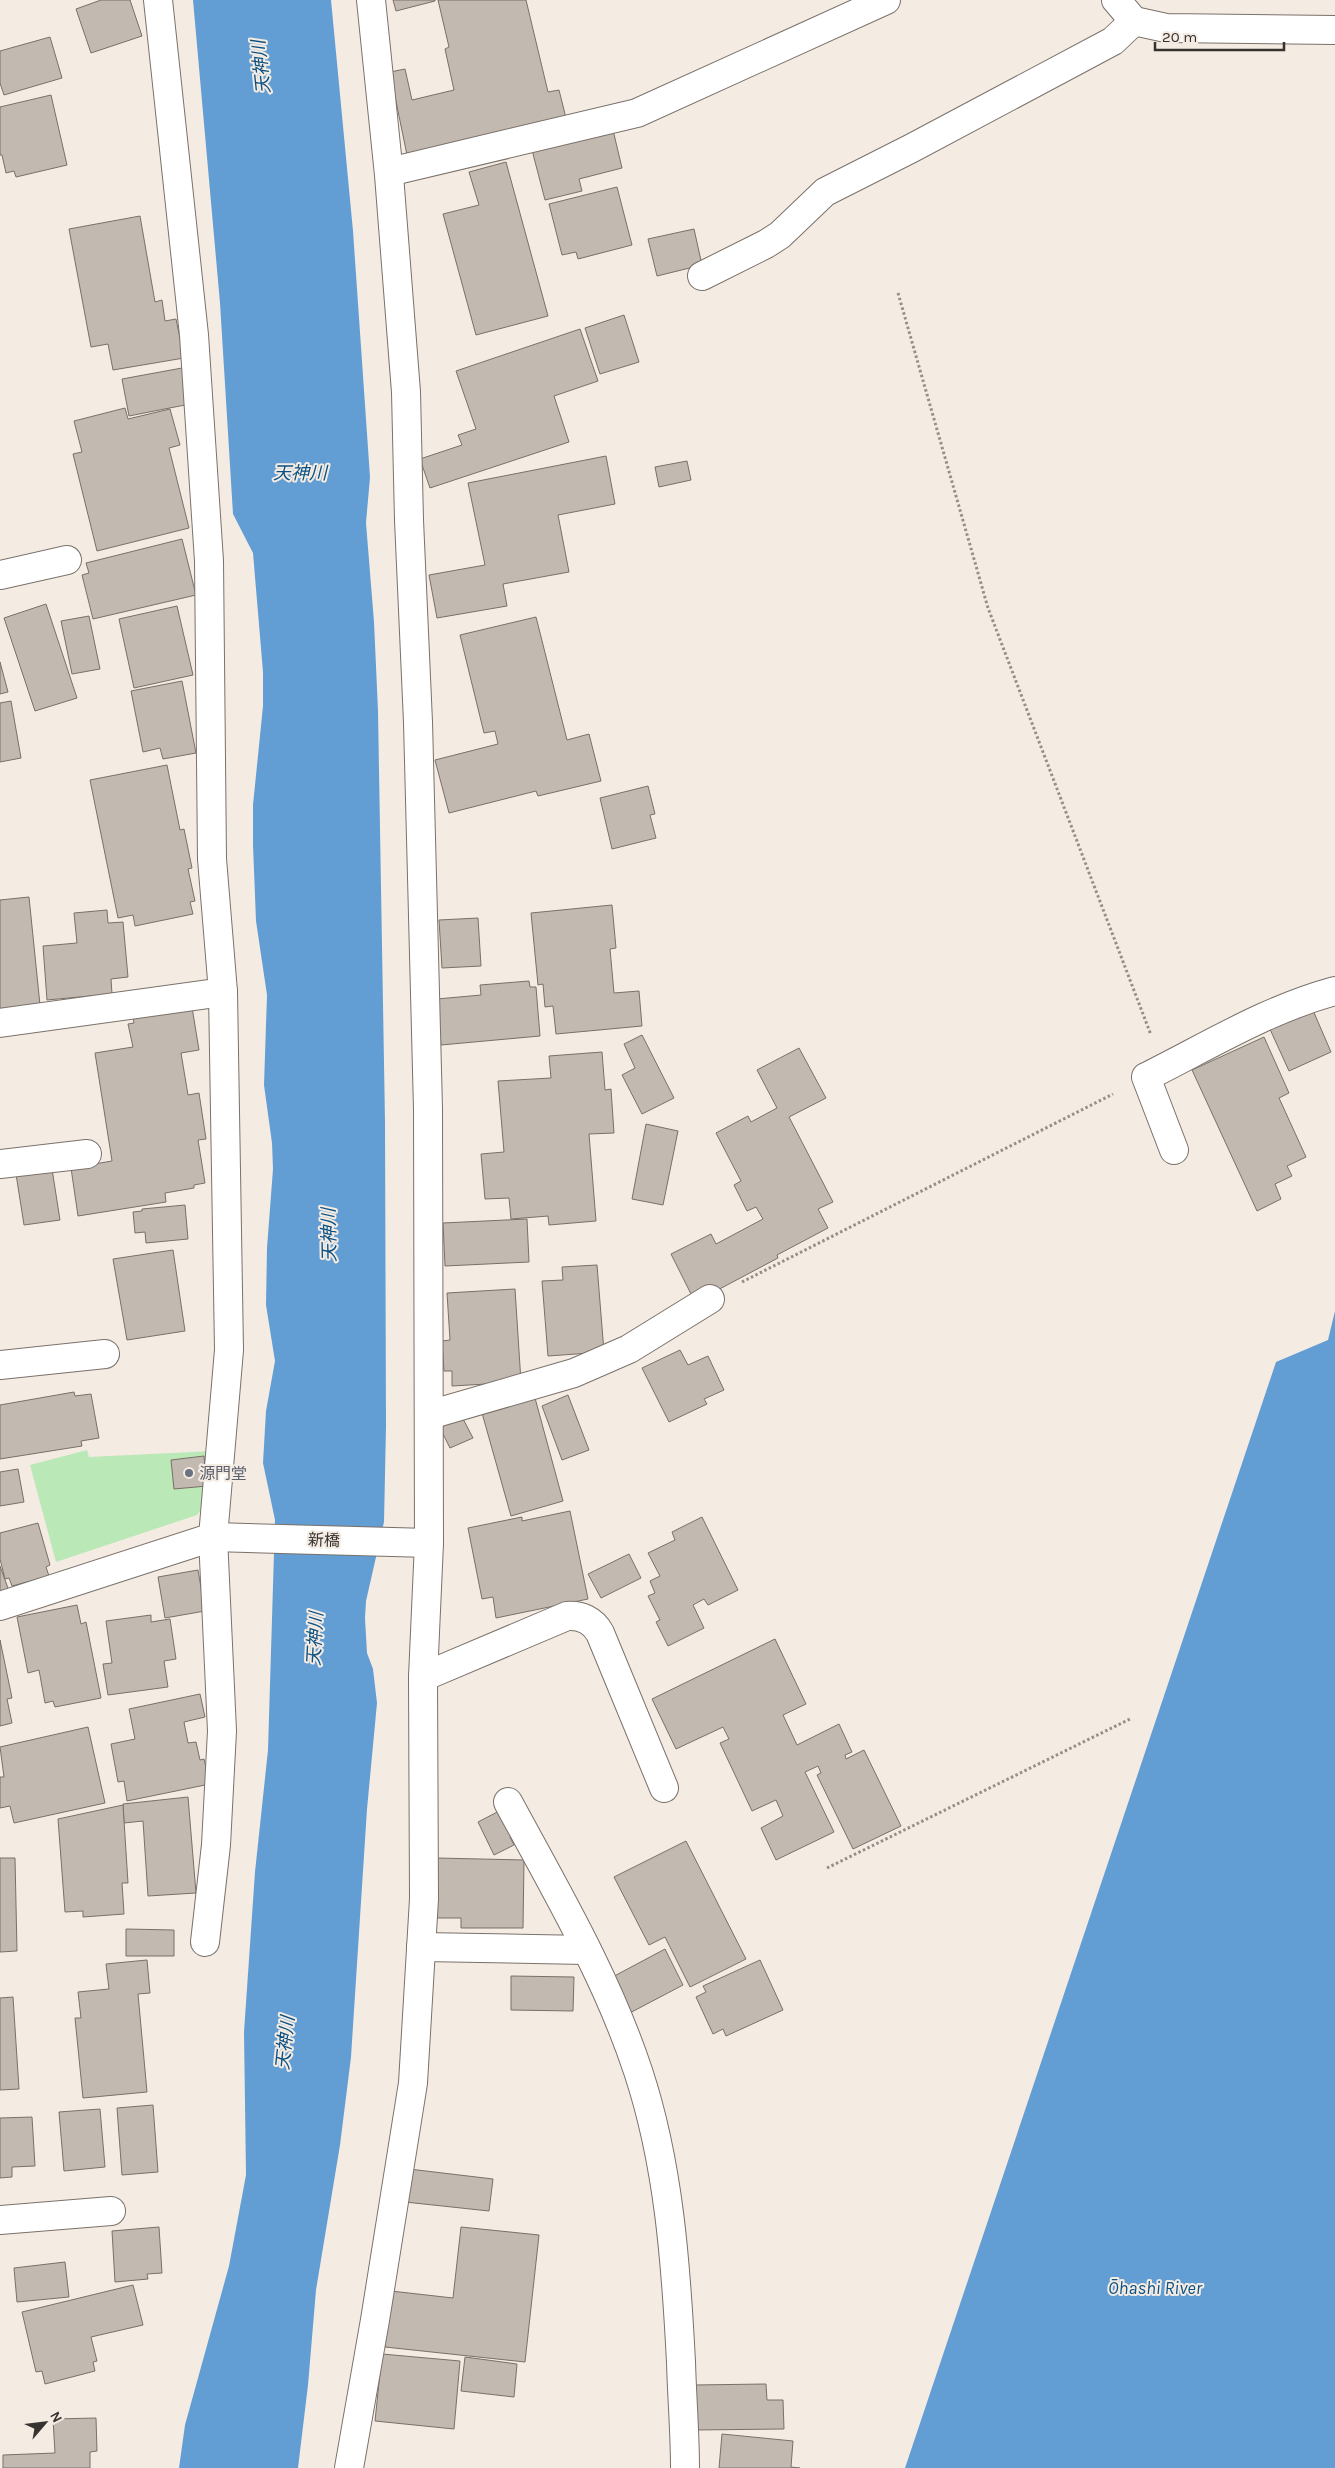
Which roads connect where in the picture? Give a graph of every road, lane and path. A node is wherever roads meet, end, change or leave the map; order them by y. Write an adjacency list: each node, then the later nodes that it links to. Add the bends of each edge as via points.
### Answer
1 (158, 0): 13 (street, via 194,334 208,561 212,859)
2 (371, 0): 7 (street)
3 (886, 0): 7 (street, via 637,113)
4 (1116, 0): 5 (street)
5 (1134, 21): 6 (street, via 1166,28); 8 (street, via 1113,41 825,192 780,235)
6 (1335, 30)
7 (389, 172): 22 (street, via 406,392 418,722 428,1110)
8 (702, 276)
9 (898, 293): 15 (path, via 988,608)
10 (66, 560): 11 (street)
11 (0, 575)
12 (1335, 991): 15 (street, via 1269,1014)
13 (222, 992): 14 (street); 23 (street, via 229,1350)
14 (0, 1023)
15 (1154, 1073): 16 (street); 19 (path)
16 (1174, 1150)
17 (87, 1154): 18 (street)
18 (0, 1164)
19 (710, 1299): 22 (street, via 629,1349 574,1373)
20 (105, 1354): 21 (street)
21 (0, 1365)
22 (429, 1415): 24 (street)
23 (220, 1537): 24 (street, 新橋); 25 (street, 新橋); 31 (street, via 222,1731 216,1845)
24 (424, 1543): 26 (street)
25 (0, 1606)
26 (423, 1677): 28 (street, via 567,1616 582,1617 596,1626 600,1633); 32 (street, via 424,1898)
27 (1130, 1719): 30 (path)
28 (664, 1788)
29 (508, 1802): 33 (street)
30 (827, 1868)
31 (205, 1942)
32 (421, 1947): 33 (street); 36 (street, via 413,2083)
33 (586, 1950): 37 (street, via 638,2070 663,2171 678,2311)
34 (112, 2210): 35 (street)
35 (0, 2220)
36 (349, 2468)
37 (685, 2468)

